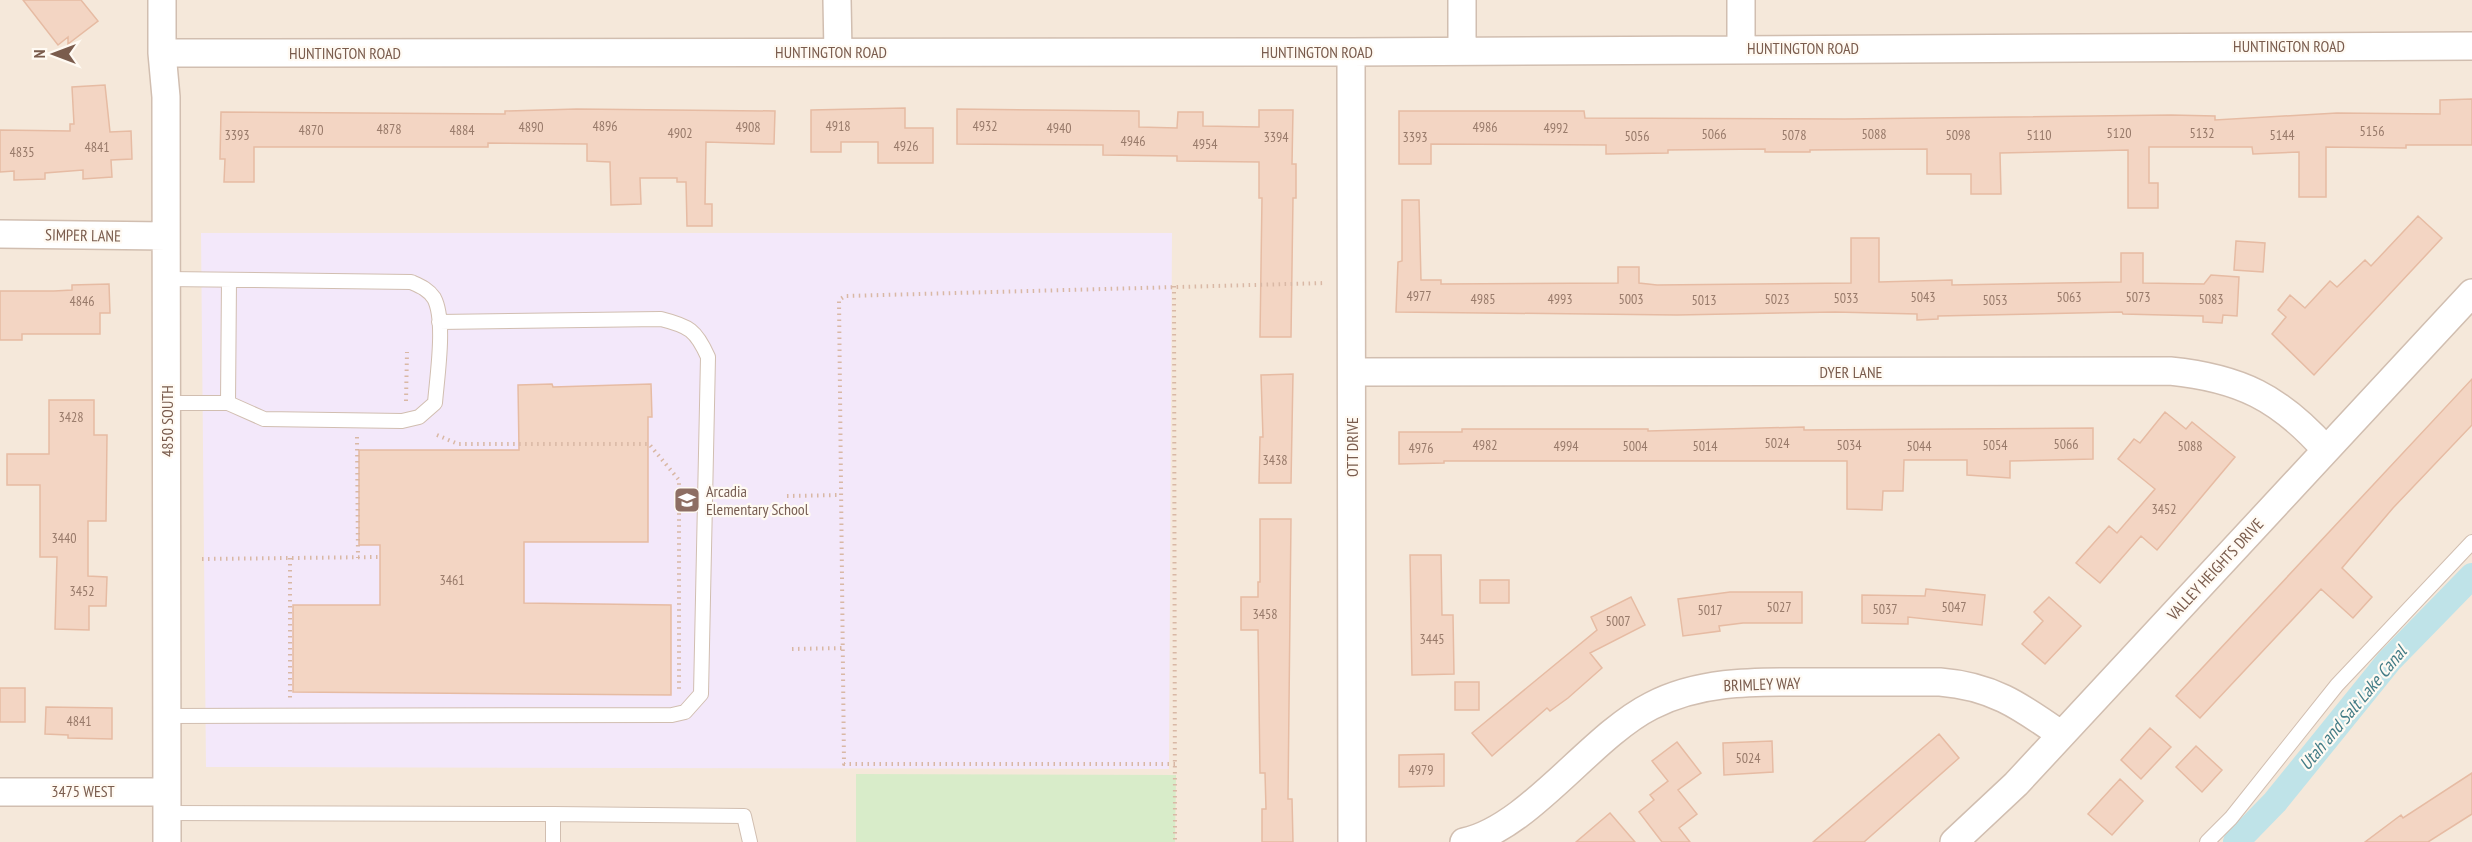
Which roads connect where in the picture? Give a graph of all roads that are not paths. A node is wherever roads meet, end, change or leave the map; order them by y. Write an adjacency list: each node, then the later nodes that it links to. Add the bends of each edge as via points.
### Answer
1 (162, 0): 10 (street, 4850 SOUTH)
2 (837, 0): 8 (street)
3 (1462, 0): 7 (street)
4 (1741, 0): 6 (street)
5 (2472, 46): 6 (street, HUNTINGTON ROAD)
6 (1741, 48): 7 (street, HUNTINGTON ROAD)
7 (1462, 51): 9 (street, HUNTINGTON ROAD)
8 (838, 52): 9 (street, HUNTINGTON ROAD); 10 (street, HUNTINGTON ROAD)
9 (1351, 52): 17 (street, OTT DRIVE)
10 (162, 53): 12 (street, 4850 SOUTH, via 166,97)
11 (0, 234): 12 (street, SIMPER LANE)
12 (166, 236): 13 (street, 4850 SOUTH)
13 (166, 279): 14 (lane); 18 (street, 4850 SOUTH)
14 (229, 280): 16 (lane, via 411,282 425,287 435,299); 19 (lane)
15 (2472, 293): 20 (street, VALLEY HEIGHTS DRIVE)
16 (439, 322): 19 (lane, via 435,403 419,417 402,421 264,419); 22 (lane, via 661,320 685,326 700,339 708,357 701,694 685,712 672,716)
17 (1352, 372): 20 (street, DYER LANE, via 2170,371 2204,375 2268,398 2300,420); 30 (street, OTT DRIVE)
18 (167, 403): 19 (lane); 22 (street, 4850 SOUTH)
19 (228, 403)
20 (2326, 450): 23 (street, VALLEY HEIGHTS DRIVE)
21 (2472, 542): 33 (lane, via 2337,685)
22 (167, 716): 25 (street, 4850 SOUTH)
23 (2060, 734): 31 (street, BRIMLEY WAY, via 2009,700 1968,684 1759,682 1703,687 1650,706 1499,827); 32 (street, VALLEY HEIGHTS DRIVE, via 2016,784)
24 (0, 792): 25 (street, 3475 WEST)
25 (167, 803): 26 (lane); 27 (street, 4850 SOUTH)
26 (553, 814): 28 (lane); 29 (lane, via 744,816)
27 (167, 842)
28 (553, 842)
29 (750, 842)
30 (1352, 842)
31 (1464, 842)
32 (1953, 842)
33 (2207, 842)

